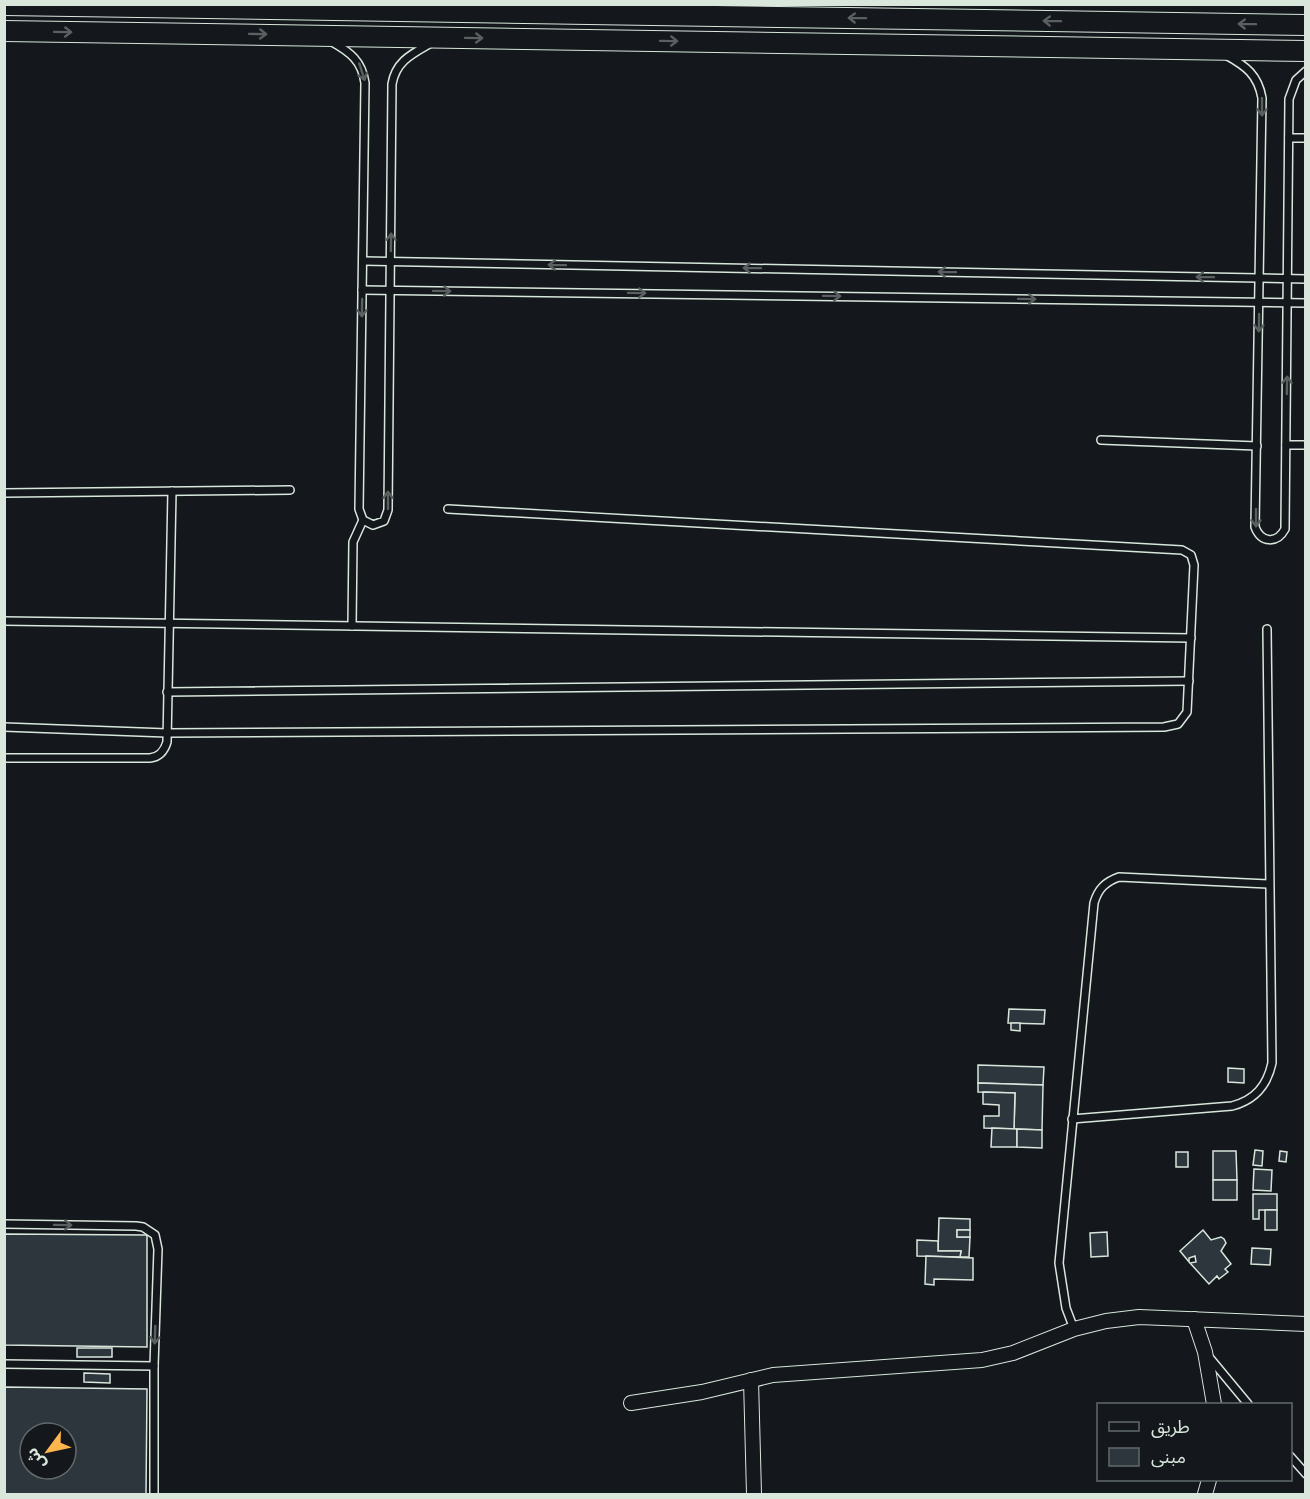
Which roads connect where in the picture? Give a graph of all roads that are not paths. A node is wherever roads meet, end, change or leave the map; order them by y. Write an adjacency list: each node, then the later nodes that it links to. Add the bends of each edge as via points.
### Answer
1 (4, 5): 2 (street)
2 (357, 11): 3 (street, one-way to 2); 6 (street, via 362,11 366,23)
3 (1305, 25)
4 (4, 31): 5 (street, one-way to 5)
5 (319, 35): 6 (street); 13 (lane, one-way to 13, via 352,55 364,73)
6 (355, 36): 7 (street)
7 (441, 38): 8 (street, one-way to 8); 14 (lane, one-way to 7, via 394,74 405,58)
8 (1216, 50): 9 (street); 15 (lane, one-way to 15, via 1249,70 1262,98)
9 (1305, 51)
10 (1305, 71): 11 (lane, via 1291,89)
11 (1289, 138): 12 (lane); 16 (lane)
12 (1305, 138)
13 (363, 261): 14 (lane); 18 (lane)
14 (390, 261): 15 (lane, one-way to 14); 19 (lane)
15 (1259, 278): 16 (lane); 20 (lane)
16 (1288, 279): 17 (lane); 21 (lane)
17 (1305, 279)
18 (362, 290): 19 (lane); 31 (lane, one-way to 31, via 359,509)
19 (390, 290): 20 (lane, one-way to 20); 31 (lane, one-way to 19, via 379,524 388,510)
20 (1259, 303): 21 (lane); 26 (lane, one-way to 26)
21 (1287, 303): 22 (lane); 24 (lane, one-way to 21)
22 (1305, 303)
23 (1101, 440): 26 (lane)
24 (1286, 445): 25 (lane); 26 (lane, one-way to 24, via 1255,527 1258,534 1270,540 1282,535 1285,529)
25 (1305, 445)
26 (1257, 446)
27 (290, 490): 28 (lane)
28 (172, 491): 29 (lane); 33 (lane)
29 (4, 493)
30 (448, 509): 36 (lane, via 1182,550 1191,555 1194,565)
31 (363, 520): 34 (lane, via 353,542)
32 (4, 621): 33 (lane)
33 (169, 623): 34 (lane); 38 (lane)
34 (352, 626): 36 (lane)
35 (1267, 629): 42 (lane)
36 (1191, 638): 37 (lane)
37 (1189, 681): 38 (lane); 40 (lane, via 1187,712 1178,724 1164,727)
38 (167, 692): 40 (lane)
39 (4, 727): 40 (lane)
40 (167, 733): 41 (lane, via 163,752 150,758)
41 (4, 758)
42 (1268, 884): 43 (lane, via 1272,1062 1263,1087 1244,1103 1232,1106); 43 (lane, via 1128,876 1102,886 1094,903)
43 (1072, 1119): 47 (lane, via 1059,1263 1061,1286)
44 (4, 1224): 50 (lane, one-way to 50, via 136,1226 149,1230 158,1248)
45 (1194, 1319): 46 (street); 47 (street, via 1139,1317); 48 (street)
46 (1305, 1324)
47 (1074, 1329): 51 (street, via 1013,1353 982,1360 809,1371)
48 (1205, 1352): 53 (street); 54 (lane)
49 (4, 1364): 50 (lane)
50 (154, 1366): 57 (lane)
51 (751, 1380): 52 (street); 58 (street)
52 (631, 1403)
53 (1214, 1403)
54 (1247, 1403)
55 (1292, 1458): 56 (lane)
56 (1305, 1474)
57 (154, 1494)
58 (754, 1494)

